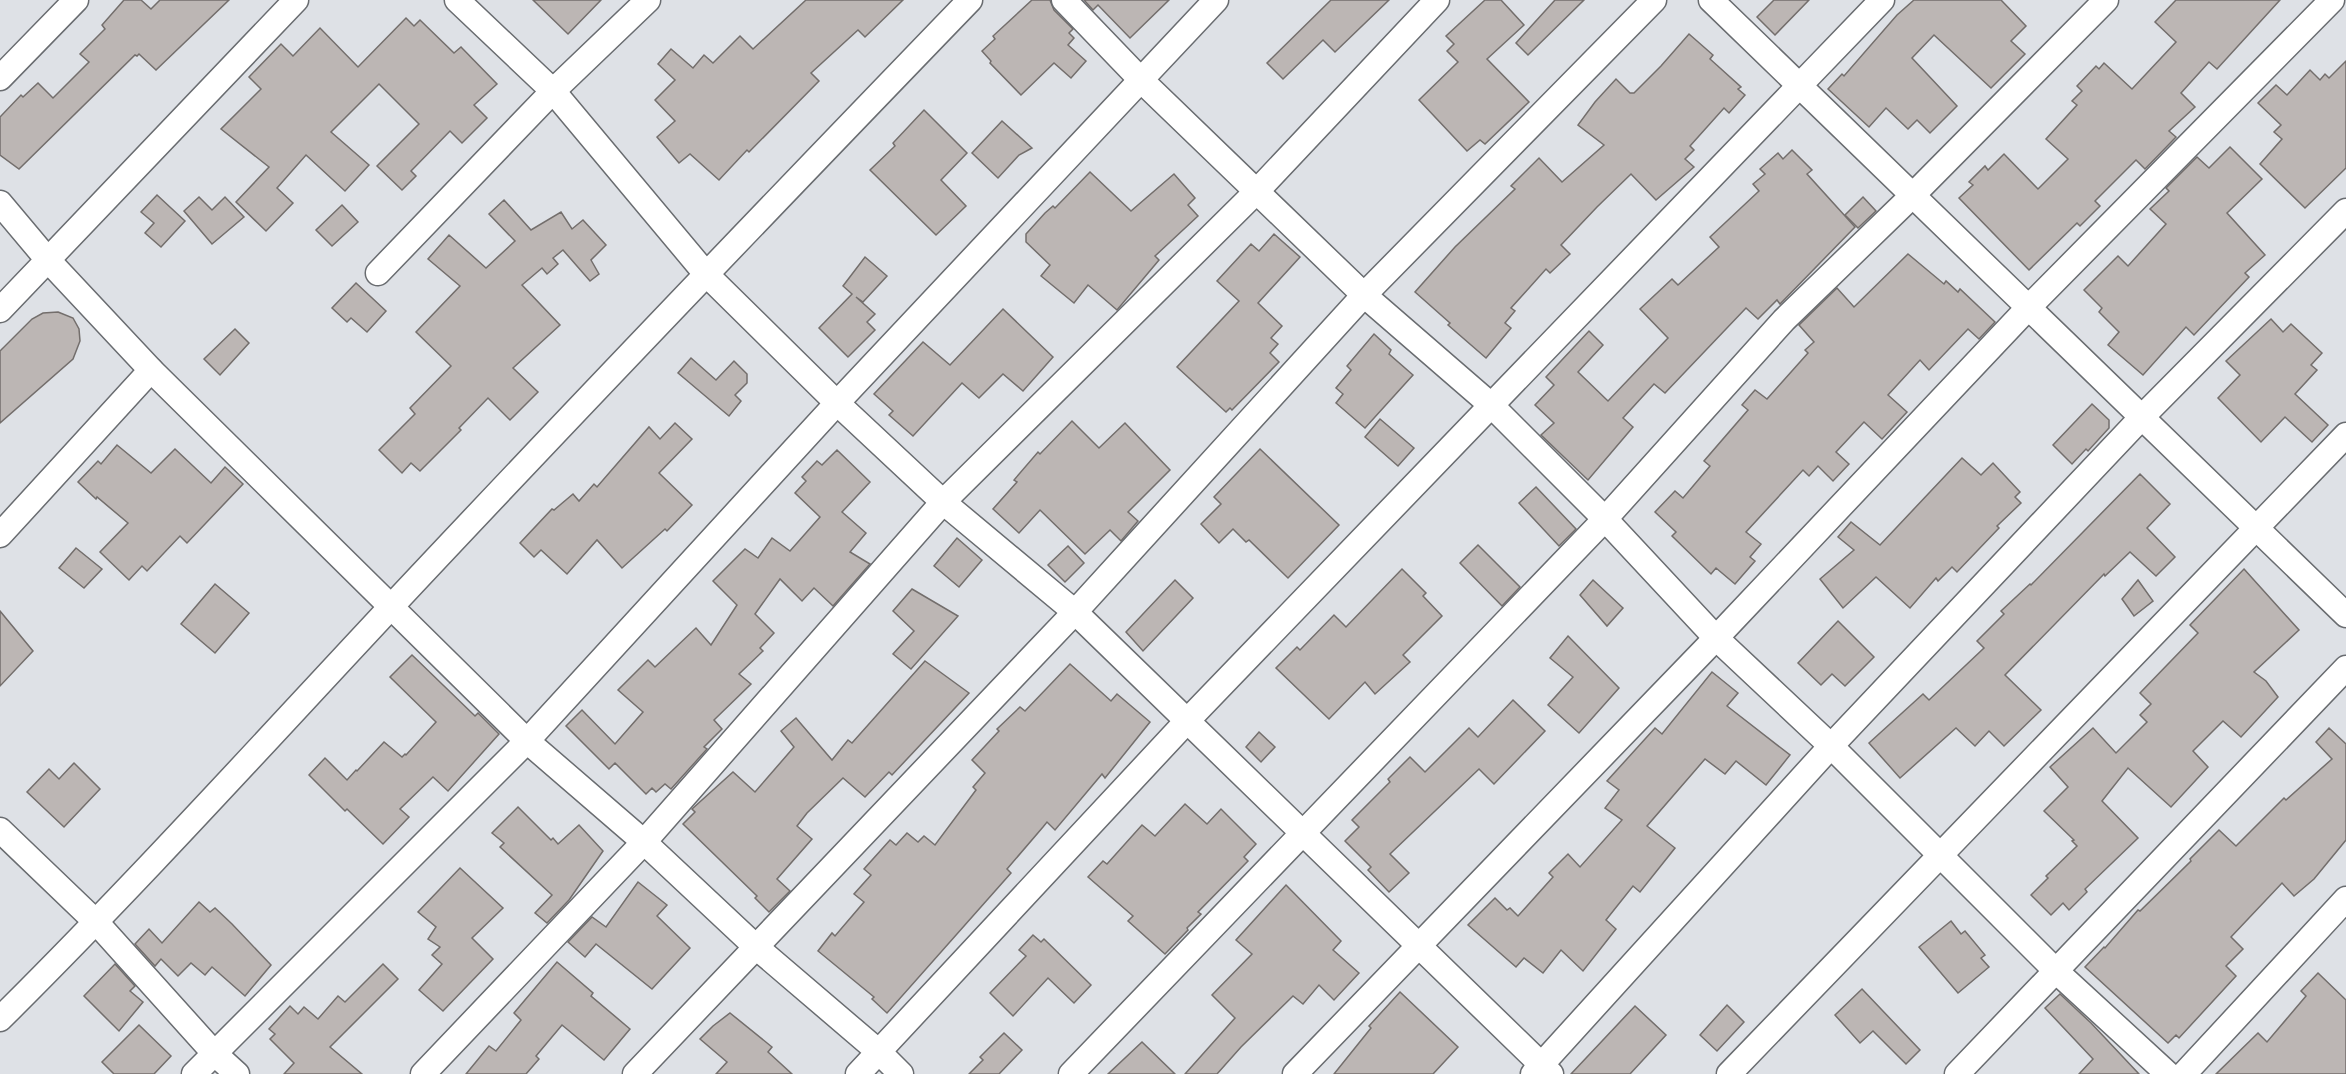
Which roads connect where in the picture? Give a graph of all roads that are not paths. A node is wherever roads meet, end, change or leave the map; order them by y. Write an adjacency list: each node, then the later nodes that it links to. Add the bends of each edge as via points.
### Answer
1 (76, 0): 16 (street)
2 (296, 0): 24 (street)
3 (457, 0): 19 (street)
4 (648, 0): 19 (street)
5 (970, 0): 26 (street)
6 (1064, 0): 17 (street)
7 (1216, 0): 17 (street)
8 (1437, 0): 20 (street)
9 (1654, 0): 27 (street)
10 (1711, 0): 18 (street)
11 (1882, 0): 18 (street)
12 (2106, 0): 21 (street)
13 (2332, 0): 28 (street)
14 (2338, 0): 15 (street)
15 (2346, 8)
16 (0, 78)
17 (1141, 80): 20 (street); 31 (street)
18 (1798, 85): 21 (street); 32 (street)
19 (553, 91): 25 (street); 26 (street)
20 (1257, 191): 27 (street); 35 (street)
21 (1911, 196): 28 (street); 36 (street, via 1784,320)
22 (0, 203): 24 (street)
23 (2346, 211): 33 (street)
24 (47, 259): 29 (street); 30 (street)
25 (378, 273)
26 (706, 274): 31 (street); 39 (street)
27 (1364, 296): 32 (street); 40 (street)
28 (2028, 308): 33 (street); 42 (street)
29 (0, 310)
30 (151, 370): 38 (street); 39 (street)
31 (837, 403): 35 (street); 45 (street)
32 (1491, 405): 36 (street); 44 (street)
33 (2142, 417): 37 (street); 46 (street)
34 (2346, 435): 37 (street)
35 (943, 502): 40 (street); 49 (street)
36 (1605, 519): 42 (street); 48 (street)
37 (2257, 528): 41 (street); 50 (street)
38 (0, 535)
39 (391, 608): 45 (street); 52 (street)
40 (1075, 612): 44 (street); 54 (street)
41 (2346, 615)
42 (1716, 638): 46 (street); 53 (street)
43 (2346, 668): 55 (street)
44 (1187, 721): 48 (street); 57 (street)
45 (527, 741): 49 (street); 58 (street)
46 (1831, 746): 50 (street); 59 (street)
47 (0, 830): 52 (street)
48 (1303, 835): 53 (street); 66 (street)
49 (644, 842): 54 (street); 62 (street)
50 (1939, 856): 55 (street); 68 (street)
51 (2346, 899): 71 (street)
52 (97, 923): 56 (street); 58 (street)
53 (1420, 945): 59 (street); 67 (street)
54 (756, 947): 57 (street); 63 (street)
55 (2057, 972): 69 (street); 70 (street)
56 (0, 1019)
57 (879, 1052): 64 (street); 65 (street)
58 (214, 1053): 60 (street); 61 (street)
59 (1542, 1071)
60 (194, 1074)
61 (237, 1074)
62 (423, 1074)
63 (635, 1074)
64 (858, 1074)
65 (901, 1074)
66 (1071, 1074)
67 (1295, 1074)
68 (1729, 1074)
69 (1957, 1074)
70 (2168, 1074)
71 (2184, 1074)

